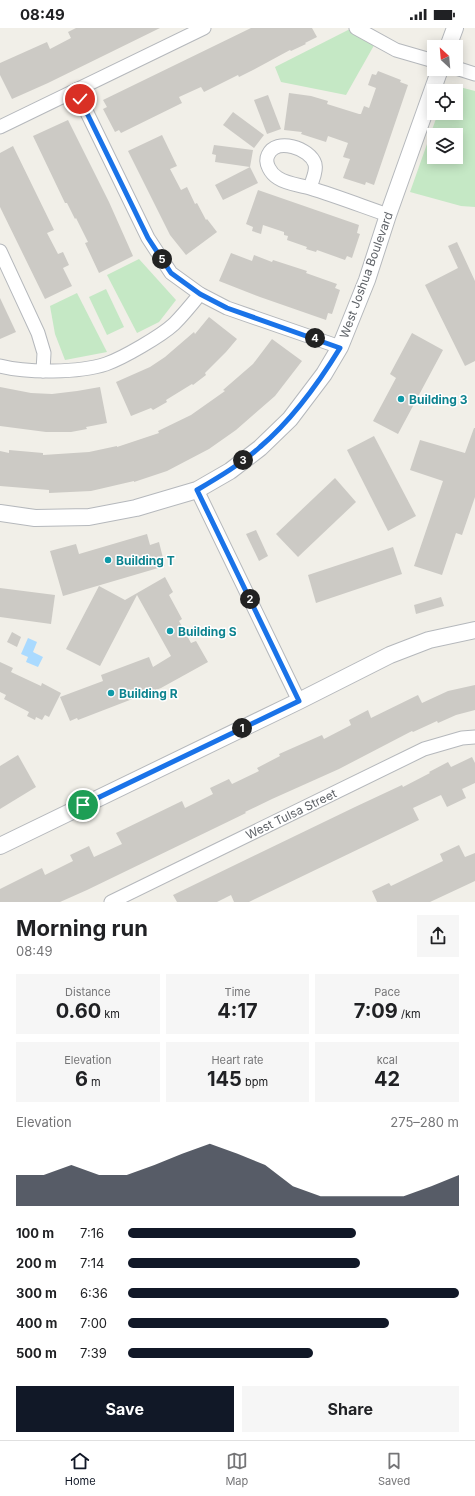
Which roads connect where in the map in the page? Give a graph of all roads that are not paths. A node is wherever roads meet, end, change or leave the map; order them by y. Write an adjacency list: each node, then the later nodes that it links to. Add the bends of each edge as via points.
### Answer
1 (204, 28): 9 (street)
2 (356, 28): 5 (street, via 396,50)
3 (455, 28): 4 (street)
4 (451, 40)
5 (427, 59)
6 (463, 70): 7 (street)
7 (475, 74)
8 (438, 76): 12 (street, West Joshua Boulevard)
9 (76, 90): 10 (street); 14 (street, via 148,238 171,273)
10 (0, 127)
11 (310, 188): 12 (street)
12 (388, 215): 15 (street, West Joshua Boulevard, via 367,280)
13 (0, 251): 17 (street, via 38,332 44,353)
14 (200, 294): 15 (street, via 227,308); 17 (street, via 173,325 106,364)
15 (340, 348): 18 (street, West Joshua Boulevard, via 290,419 260,448)
16 (0, 366): 17 (street)
17 (43, 371)
18 (197, 490): 19 (street, West Joshua Boulevard, via 136,508 89,517 35,518); 21 (street)
19 (0, 514)
20 (475, 630): 21 (street, via 429,640 390,654)
21 (299, 701): 23 (street)
22 (475, 737): 24 (street, West Tulsa Street, via 462,738 424,749)
23 (0, 846)
24 (111, 902)

